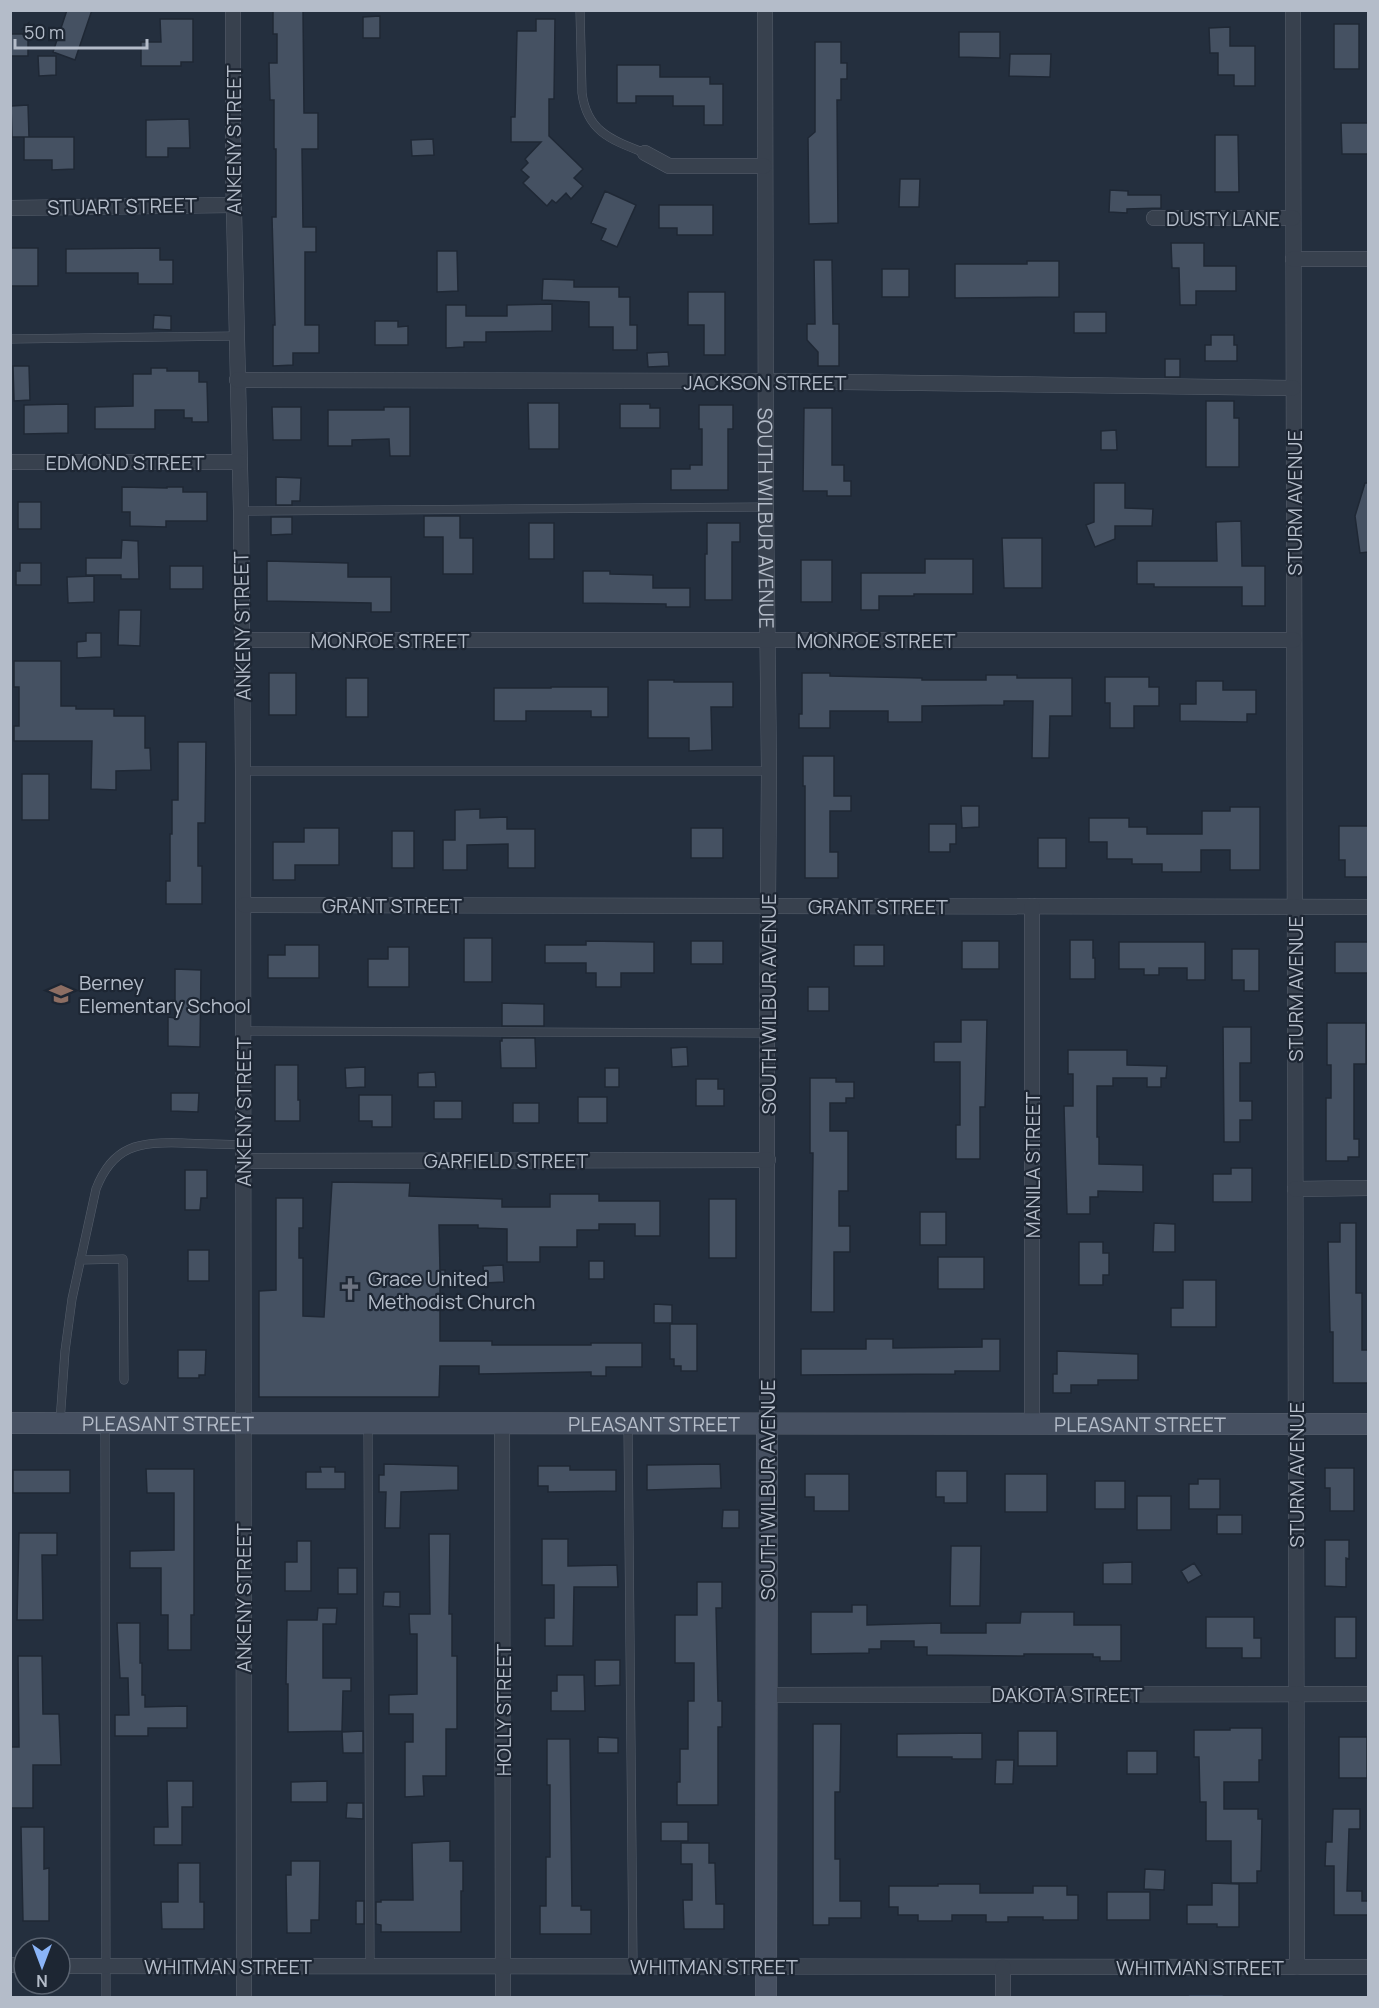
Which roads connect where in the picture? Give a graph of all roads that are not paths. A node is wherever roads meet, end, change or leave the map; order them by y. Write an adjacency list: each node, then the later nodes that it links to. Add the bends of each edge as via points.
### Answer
1 (233, 10): 7 (street, ANKENY STREET)
2 (580, 10): 5 (lane, via 582,93 590,121 615,141)
3 (765, 10): 6 (street, SOUTH WILBUR AVENUE)
4 (1293, 10): 10 (street, STURM AVENUE)
5 (645, 153): 6 (street, via 669,166)
6 (764, 166): 16 (street, SOUTH WILBUR AVENUE)
7 (233, 205): 8 (street, STUART STREET); 13 (street, ANKENY STREET)
8 (10, 208)
9 (1154, 218): 10 (street, DUSTY LANE)
10 (1293, 218): 11 (street, STURM AVENUE)
11 (1293, 259): 12 (street); 17 (street, STURM AVENUE)
12 (1368, 260)
13 (236, 336): 14 (lane); 15 (street, ANKENY STREET)
14 (10, 339)
15 (237, 380): 16 (street, JACKSON STREET); 19 (street, ANKENY STREET)
16 (766, 381): 17 (street, JACKSON STREET); 20 (street, SOUTH WILBUR AVENUE)
17 (1293, 388): 24 (street, STURM AVENUE)
18 (10, 462): 19 (street, EDMOND STREET)
19 (239, 462): 21 (street, ANKENY STREET)
20 (766, 507): 21 (lane); 23 (street, SOUTH WILBUR AVENUE)
21 (240, 512): 22 (street, ANKENY STREET)
22 (242, 640): 23 (street, MONROE STREET); 25 (street, ANKENY STREET)
23 (768, 640): 24 (street, MONROE STREET); 26 (street, SOUTH WILBUR AVENUE)
24 (1294, 640): 30 (street, STURM AVENUE)
25 (243, 771): 26 (lane); 27 (street, ANKENY STREET)
26 (769, 771): 28 (street, SOUTH WILBUR AVENUE)
27 (244, 904): 28 (street, GRANT STREET); 32 (street, ANKENY STREET)
28 (768, 905): 29 (street, GRANT STREET); 33 (street, SOUTH WILBUR AVENUE)
29 (1032, 906): 30 (street, GRANT STREET); 49 (street, MANILA STREET)
30 (1295, 907): 31 (street, GRANT STREET); 38 (street, STURM AVENUE)
31 (1368, 907)
32 (243, 1032): 33 (lane); 34 (street, ANKENY STREET)
33 (767, 1033): 35 (street, SOUTH WILBUR AVENUE)
34 (243, 1145): 36 (street, ANKENY STREET); 39 (lane, via 154,1143 138,1145 112,1161 96,1189)
35 (768, 1160): 36 (street, GARFIELD STREET); 48 (street, SOUTH WILBUR AVENUE)
36 (243, 1161): 42 (street, ANKENY STREET)
37 (1368, 1188): 38 (street)
38 (1295, 1189): 50 (street, STURM AVENUE)
39 (80, 1260): 40 (lane, via 123,1259); 44 (lane, via 65,1351)
40 (124, 1380)
41 (10, 1423): 44 (main road, PLEASANT STREET)
42 (243, 1423): 45 (main road, PLEASANT STREET); 46 (main road, PLEASANT STREET); 57 (street, ANKENY STREET)
43 (502, 1423): 46 (main road, PLEASANT STREET); 47 (main road, PLEASANT STREET); 59 (street, HOLLY STREET)
44 (60, 1424): 45 (main road, PLEASANT STREET)
45 (105, 1424): 56 (lane)
46 (368, 1424): 58 (lane)
47 (628, 1424): 48 (main road, PLEASANT STREET); 60 (lane)
48 (767, 1424): 49 (main road, PLEASANT STREET); 54 (main road, SOUTH WILBUR AVENUE)
49 (1032, 1424): 50 (main road, PLEASANT STREET)
50 (1296, 1424): 51 (main road, PLEASANT STREET); 52 (street, STURM AVENUE)
51 (1368, 1424)
52 (1296, 1694): 53 (street, DAKOTA STREET); 54 (street, DAKOTA STREET); 63 (street, STURM AVENUE)
53 (1368, 1694)
54 (766, 1695): 61 (main road, SOUTH WILBUR AVENUE)
55 (72, 1966): 56 (street, WHITMAN STREET)
56 (106, 1966): 57 (street, WHITMAN STREET); 65 (lane)
57 (244, 1966): 58 (street, WHITMAN STREET); 66 (street, ANKENY STREET)
58 (370, 1966): 59 (street, WHITMAN STREET)
59 (503, 1966): 60 (street, WHITMAN STREET); 67 (street, HOLLY STREET)
60 (633, 1966): 61 (street, WHITMAN STREET)
61 (766, 1966): 62 (street, WHITMAN STREET); 68 (main road, SOUTH WILBUR AVENUE)
62 (1003, 1966): 63 (street, WHITMAN STREET); 69 (street)
63 (1297, 1967): 64 (street, WHITMAN STREET)
64 (1368, 1967)
65 (106, 1998)
66 (244, 1998)
67 (503, 1998)
68 (766, 1998)
69 (1003, 1998)

